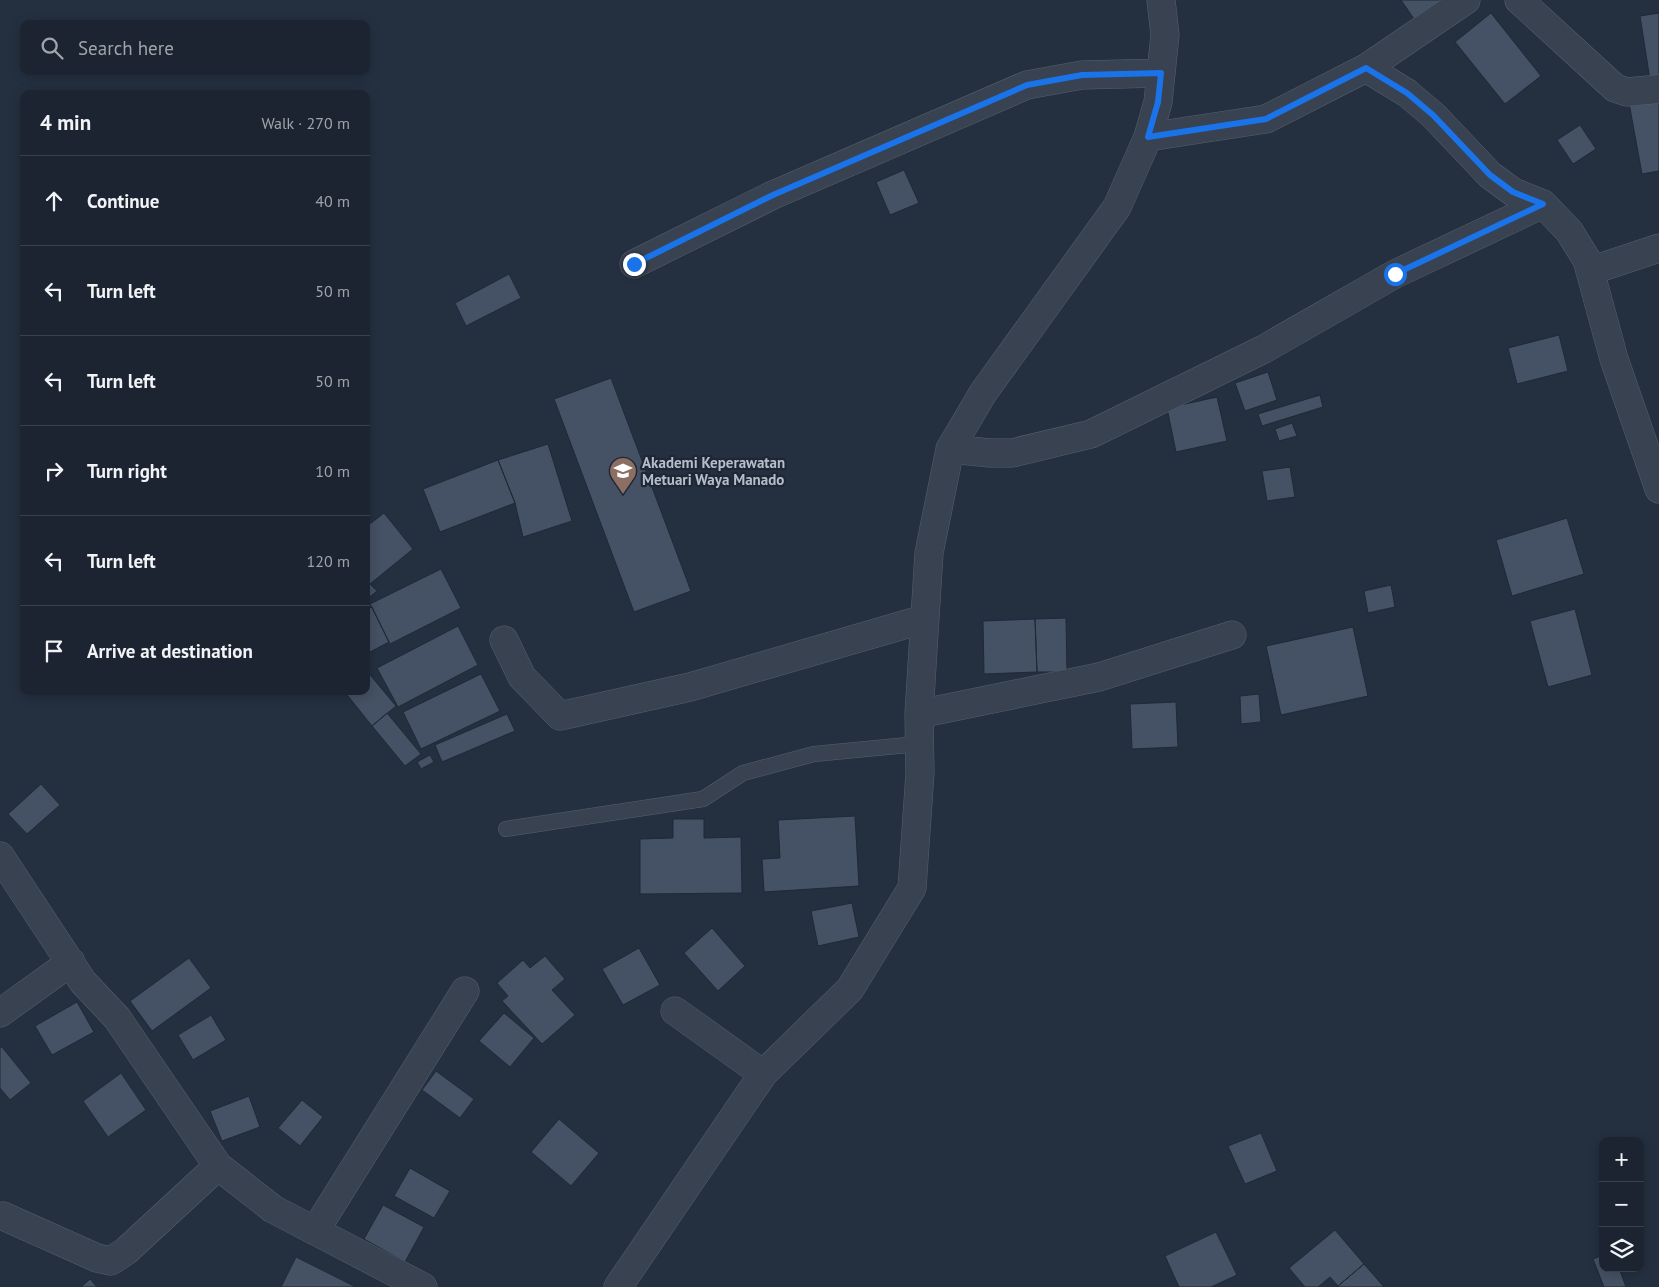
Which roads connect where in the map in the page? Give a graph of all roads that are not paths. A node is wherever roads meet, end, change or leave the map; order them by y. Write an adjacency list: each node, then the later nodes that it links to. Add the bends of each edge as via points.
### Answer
1 (1161, 0): 5 (street, via 1165,35)
2 (1466, 0): 4 (street)
3 (1520, 0): 6 (street, via 1615,88 1628,92)
4 (1366, 68): 7 (street, via 1266,119); 8 (street, via 1407,93 1490,175 1513,192)
5 (1161, 73): 7 (street, via 1158,102); 10 (street, via 1082,75 1027,85 773,195)
6 (1659, 89)
7 (1148, 137): 12 (street, via 1117,207 983,393)
8 (1543, 204): 11 (street, via 1569,231); 12 (street, via 1395,274 1264,349 1091,434 1012,453)
9 (1659, 248): 11 (street)
10 (634, 264)
11 (1590, 271): 13 (street, via 1614,359)
12 (950, 449): 14 (street, via 929,553)
13 (1659, 489)
14 (924, 619): 16 (street, via 690,688 560,716 522,677); 17 (street)
15 (1232, 635): 17 (street, via 1099,677)
16 (504, 640)
17 (919, 714): 18 (street)
18 (918, 744): 19 (lane, via 814,754 743,773 703,799); 25 (street, via 920,773 912,888 850,989)
19 (506, 829)
20 (0, 856): 21 (street)
21 (71, 962): 24 (street); 26 (street, via 83,982 117,1018 143,1054)
22 (465, 991): 28 (street)
23 (675, 1012): 25 (street)
24 (0, 1013)
25 (763, 1074): 30 (street)
26 (218, 1166): 27 (street, via 126,1252 111,1260 96,1258); 28 (street, via 273,1209)
27 (3, 1216)
28 (315, 1231): 29 (street)
29 (423, 1287)
30 (618, 1287)

